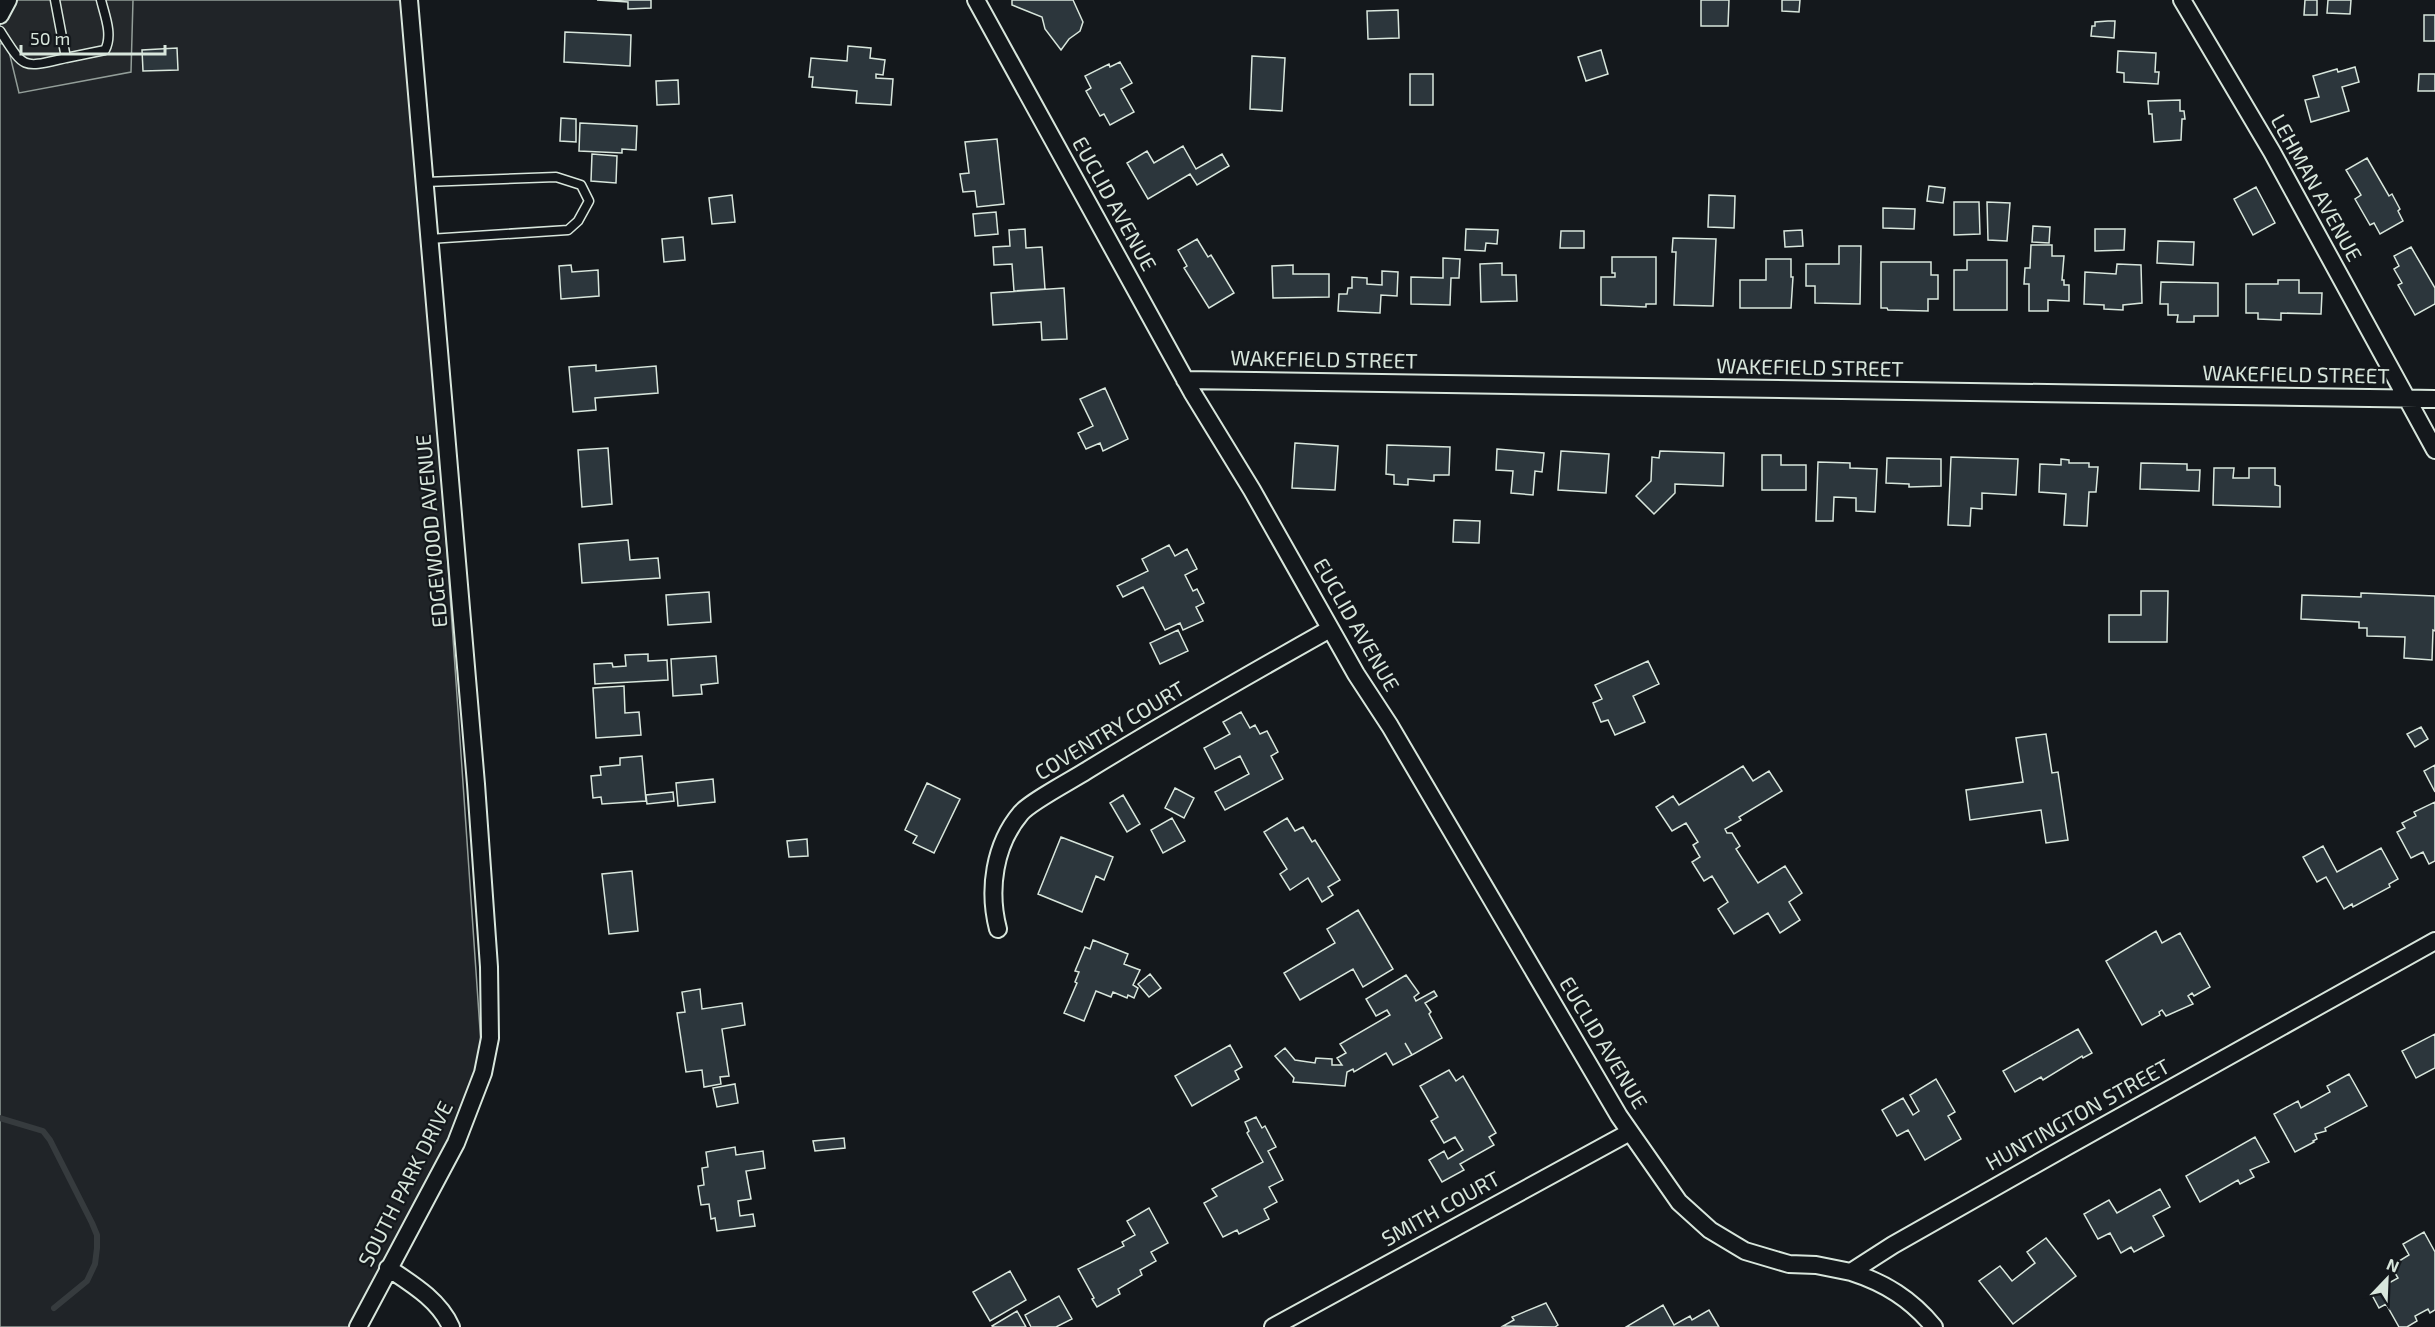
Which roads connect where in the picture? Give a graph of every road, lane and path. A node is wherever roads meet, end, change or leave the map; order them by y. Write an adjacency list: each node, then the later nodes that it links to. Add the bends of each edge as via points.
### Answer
1 (8, 0): 7 (street)
2 (55, 0): 9 (lane)
3 (101, 0): 9 (lane, via 108,30 105,50)
4 (409, 0): 10 (street, EDGEWOOD AVENUE)
5 (976, 0): 12 (street, EUCLID AVENUE)
6 (2182, 0): 14 (street, LEHMAN AVENUE, via 2272,152)
7 (0, 15)
8 (0, 31): 9 (lane, via 22,62 31,66)
9 (66, 58)
10 (425, 182): 11 (street, EDGEWOOD AVENUE); 11 (lane, via 556,177 581,185 590,201 568,230)
11 (429, 239): 19 (street, EDGEWOOD AVENUE, via 489,968 490,1038)
12 (1185, 380): 14 (street, WAKEFIELD STREET); 16 (street, EUCLID AVENUE)
13 (2435, 399): 14 (street, WAKEFIELD STREET)
14 (2407, 400): 15 (street, LEHMAN AVENUE)
15 (2435, 450)
16 (1330, 629): 17 (street, COVENTRY COURT, via 1153,730 1022,811 996,860 993,908); 20 (street, EUCLID AVENUE)
17 (998, 929)
18 (2435, 941): 22 (street, HUNTINGTON STREET)
19 (486, 1060): 21 (street, SOUTH PARK DRIVE, via 456,1143)
20 (1630, 1132): 22 (street, EUCLID AVENUE, via 1679,1202 1733,1245 1775,1261); 25 (street, SMITH COURT)
21 (388, 1268): 23 (street, SOUTH PARK DRIVE); 24 (street, via 439,1307)
22 (1851, 1272): 26 (street, via 1901,1295)
23 (358, 1327)
24 (451, 1327)
25 (1273, 1327)
26 (1934, 1327)

